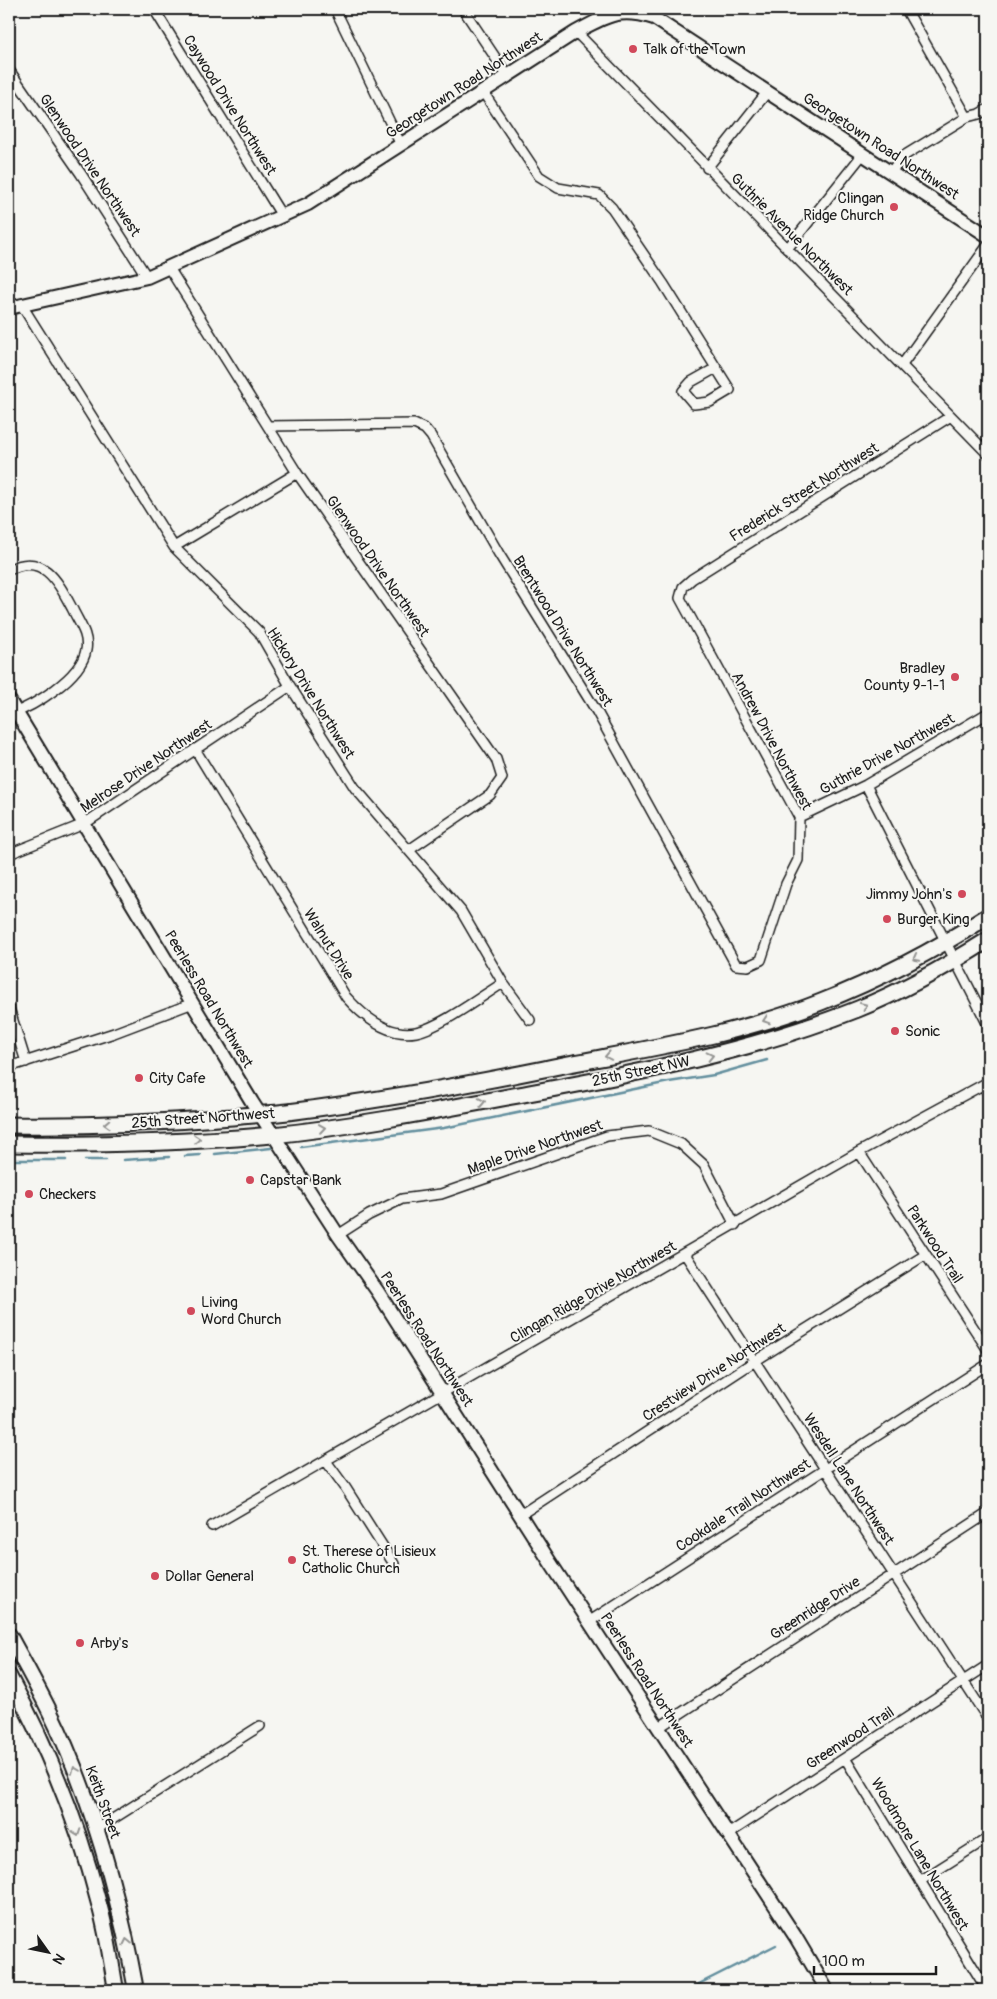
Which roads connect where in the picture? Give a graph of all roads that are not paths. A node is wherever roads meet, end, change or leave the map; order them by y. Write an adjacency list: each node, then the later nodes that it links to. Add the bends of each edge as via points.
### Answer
1 (154, 9): 17 (street, Caywood Drive Northwest)
2 (334, 9): 13 (street)
3 (463, 9): 8 (street)
4 (910, 9): 12 (street, via 907,11)
5 (636, 11): 6 (street, Georgetown Road Northwest, via 605,17); 9 (street, Georgetown Road Northwest, via 654,18)
6 (576, 32): 8 (street, Georgetown Road Northwest); 15 (street, Guthrie Avenue Northwest)
7 (9, 70): 22 (street, Glenwood Drive Northwest)
8 (508, 75): 10 (street, Georgetown Road Northwest)
9 (768, 91): 14 (street, Georgetown Road Northwest); 15 (street)
10 (483, 92): 13 (street, Georgetown Road Northwest); 25 (street, via 539,176 558,188 598,195 612,208)
11 (988, 109): 12 (street)
12 (967, 117): 16 (street, via 902,157)
13 (401, 145): 17 (street, Georgetown Road Northwest, via 308,204)
14 (863, 154): 16 (street, Georgetown Road Northwest); 20 (street)
15 (707, 168): 20 (street, Guthrie Avenue Northwest)
16 (891, 172): 18 (street, Georgetown Road Northwest)
17 (282, 216): 21 (street, Georgetown Road Northwest)
18 (988, 236)
19 (988, 245): 24 (street)
20 (787, 248): 24 (street, Guthrie Avenue Northwest)
21 (169, 268): 22 (street, Georgetown Road Northwest); 27 (street, Glenwood Drive Northwest)
22 (147, 276): 23 (street, Georgetown Road Northwest)
23 (15, 306): 30 (street, Hickory Drive Northwest)
24 (902, 365): 26 (street, Guthrie Avenue Northwest)
25 (716, 368): 25 (street, via 730,390 710,402 694,404 683,391 691,382)
26 (951, 416): 28 (street, Guthrie Avenue Northwest); 32 (street, Frederick Street Northwest, via 692,579 683,587)
27 (268, 426): 29 (street, Glenwood Drive Northwest); 46 (street, Brentwood Drive Northwest, via 414,424 425,429 597,712 736,965 748,966)
28 (988, 454)
29 (297, 473): 30 (street); 41 (street, Glenwood Drive Northwest, via 496,759 502,778 490,795)
30 (174, 548): 33 (street, Hickory Drive Northwest, via 259,632)
31 (9, 570): 36 (street, via 21,564 40,567 51,574 85,634 86,650 79,667 65,683)
32 (680, 598): 39 (street, Andrew Drive Northwest)
33 (290, 686): 37 (street, Melrose Drive Northwest); 41 (street, Hickory Drive Northwest, via 355,788)
34 (9, 700): 36 (street, Peerless Road Northwest)
35 (988, 713): 38 (street, Guthrie Drive Northwest)
36 (12, 714): 40 (street, Peerless Road Northwest)
37 (196, 749): 40 (street, Melrose Drive Northwest); 48 (street, Walnut Drive, via 346,997 361,1013 378,1025 415,1033 433,1027)
38 (866, 785): 39 (street, Guthrie Drive Northwest); 45 (street)
39 (799, 817): 46 (street, Andrew Drive Northwest, via 798,860 786,884)
40 (84, 824): 42 (street, Melrose Drive Northwest); 49 (street, Peerless Road Northwest)
41 (409, 850): 48 (street, Hickory Drive Northwest, via 460,911)
42 (9, 854)
43 (988, 916): 45 (highway, 25th Street NW)
44 (988, 940): 47 (highway, 25th Street NW)
45 (946, 942): 47 (street); 57 (highway, 25th Street NW, one-way to 57, via 883,976 819,1003 755,1024 685,1042)
46 (761, 960)
47 (955, 960): 52 (street); 60 (highway, 25th Street NW, one-way to 47, via 437,1111 744,1048 860,1008)
48 (503, 983): 51 (street, Hickory Drive Northwest)
49 (193, 1003): 53 (street); 58 (street, Peerless Road Northwest)
50 (9, 1008): 53 (street)
51 (530, 1020)
52 (988, 1025)
53 (26, 1062): 54 (street)
54 (9, 1067)
55 (986, 1083): 56 (street); 62 (street, Clingan Ridge Drive Northwest)
56 (988, 1093)
57 (397, 1095): 58 (highway, 25th Street Northwest)
58 (260, 1114): 59 (highway, 25th Street Northwest, one-way to 59, via 164,1122); 60 (street, Peerless Road Northwest)
59 (9, 1125)
60 (273, 1134): 61 (highway, 25th Street Northwest, one-way to 60, via 77,1145); 64 (street, Peerless Road Northwest)
61 (9, 1144)
62 (859, 1152): 63 (street, Clingan Ridge Drive Northwest); 66 (street, Parkwood Trail)
63 (735, 1225): 64 (street, Maple Drive Northwest, via 704,1165 681,1144 649,1131 607,1136 441,1194 402,1199); 65 (street, Clingan Ridge Drive Northwest)
64 (338, 1235): 70 (street, Peerless Road Northwest)
65 (685, 1254): 68 (street, Wesdell Lane Northwest); 70 (street, Clingan Ridge Drive Northwest)
66 (925, 1255): 67 (street, Parkwood Trail); 68 (street, Crestview Drive Northwest)
67 (988, 1350)
68 (755, 1361): 72 (street, Wesdell Lane Northwest); 74 (street, Crestview Drive Northwest)
69 (988, 1364): 72 (street, Cookdale Trail Northwest)
70 (443, 1394): 71 (street, Clingan Ridge Drive Northwest); 74 (street, Peerless Road Northwest)
71 (326, 1461): 75 (street, Clingan Ridge Drive Northwest); 76 (street)
72 (825, 1468): 77 (street, Wesdell Lane Northwest); 78 (street, Cookdale Trail Northwest)
73 (988, 1513): 77 (street, Greenridge Drive)
74 (520, 1515): 78 (street, Peerless Road Northwest)
75 (212, 1526)
76 (394, 1564)
77 (894, 1573): 84 (street, Wesdell Lane Northwest); 89 (street, Greenridge Drive)
78 (590, 1621): 89 (street, Peerless Road Northwest)
79 (9, 1635): 80 (main road, Keith Street)
80 (12, 1651): 82 (main road, Keith Street)
81 (988, 1665): 84 (street, Greenwood Trail)
82 (28, 1670): 85 (main road, via 33,1707); 86 (main road, Keith Street)
83 (9, 1676): 85 (main road)
84 (964, 1680): 87 (street, Wesdell Lane Northwest); 91 (street, Greenwood Trail)
85 (29, 1715): 90 (main road)
86 (50, 1715): 90 (main road, via 42,1722); 93 (main road, Keith Street, one-way to 86)
87 (988, 1719)
88 (260, 1726): 93 (street)
89 (658, 1728): 94 (street, Peerless Road Northwest)
90 (38, 1734): 92 (main road)
91 (845, 1758): 94 (street, Greenwood Trail); 97 (street, Woodmore Lane Northwest)
92 (61, 1790): 96 (main road, via 75,1794 88,1826); 99 (main road, one-way to 99)
93 (97, 1829): 96 (main road, Keith Street)
94 (728, 1834): 104 (street, Peerless Road Northwest)
95 (988, 1838): 97 (street)
96 (102, 1847): 98 (main road, Keith Street)
97 (920, 1881): 105 (street, Woodmore Lane Northwest)
98 (117, 1900): 99 (street); 103 (main road, Keith Street, one-way to 98)
99 (99, 1904): 100 (main road)
100 (112, 1963): 101 (main road); 102 (main road)
101 (116, 1990)
102 (124, 1990)
103 (136, 1990)
104 (827, 1990)
105 (987, 1990)

